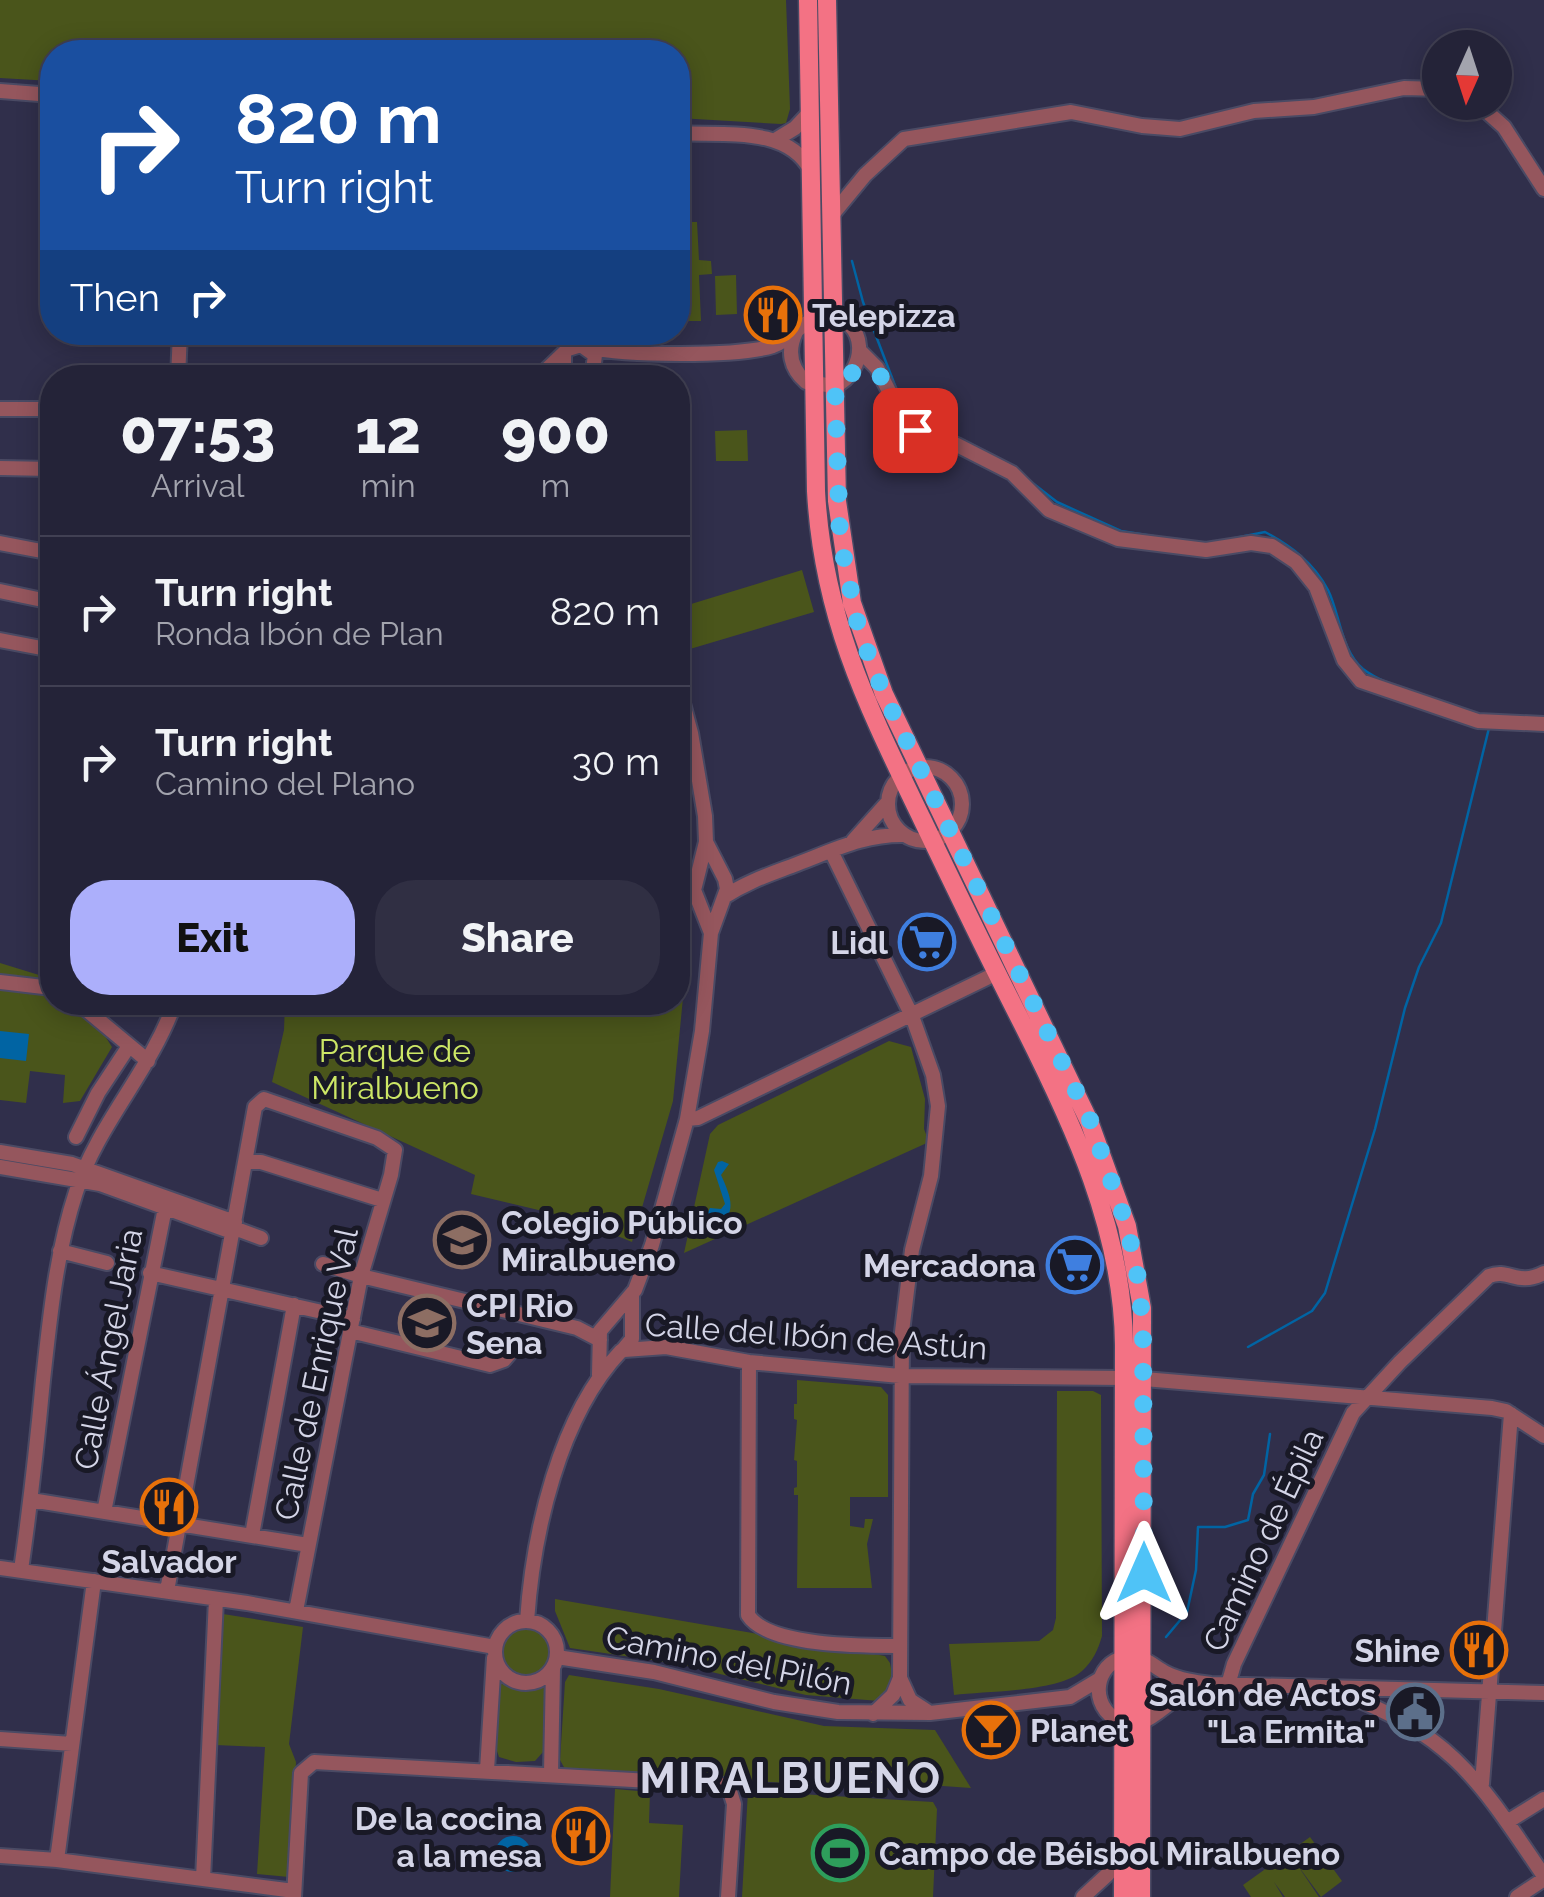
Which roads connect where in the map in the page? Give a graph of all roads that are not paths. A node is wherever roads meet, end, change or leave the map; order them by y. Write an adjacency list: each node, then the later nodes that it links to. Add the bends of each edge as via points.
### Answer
1 (808, 0): 6 (main road)
2 (827, 0): 12 (main road)
3 (1422, 88): 12 (street, via 1254,111 1180,129 1071,112 904,139)
4 (0, 91): 5 (street)
5 (40, 94)
6 (810, 112): 9 (street); 10 (main road)
7 (1497, 120): 11 (street)
8 (690, 134): 9 (street)
9 (778, 139): 10 (street)
10 (810, 171): 14 (main road)
11 (1544, 189)
12 (832, 215): 13 (main road)
13 (833, 318): 14 (street); 22 (street, via 851,328); 32 (main road)
14 (813, 319): 15 (street); 31 (main road)
15 (796, 332): 20 (street); 28 (street, via 790,350)
16 (567, 345): 21 (street)
17 (576, 345): 21 (street)
18 (587, 345): 26 (street, via 595,355)
19 (594, 345): 23 (street)
20 (754, 350): 23 (street); 28 (street)
21 (566, 352): 24 (street); 25 (street)
22 (861, 352): 29 (street); 30 (street)
23 (623, 354): 27 (street)
24 (552, 365)
25 (565, 365)
26 (588, 365)
27 (601, 365)
28 (795, 370): 31 (street)
29 (855, 370): 30 (street); 32 (street)
30 (879, 373): 43 (street, via 906,424 1012,473 1054,513 1122,540 1213,550 1261,543 1282,551 1316,587 1355,677 1489,723)
31 (814, 386): 32 (street); 45 (main road, via 818,520 834,613 856,678)
32 (835, 386): 45 (main road, via 837,501 852,603)
33 (0, 409): 34 (street)
34 (40, 409)
35 (0, 468): 36 (street)
36 (40, 469)
37 (0, 543): 38 (street)
38 (40, 551)
39 (0, 591): 40 (street)
40 (40, 599)
41 (0, 640): 42 (street)
42 (40, 648)
43 (1544, 724)
44 (690, 728): 51 (street)
45 (910, 771): 46 (street, via 891,788); 47 (main road); 47 (street, via 942,771 958,788 960,816); 49 (main road)
46 (887, 804): 48 (street); 50 (street)
47 (950, 832): 49 (street); 97 (main road, via 1105,1157 1137,1272)
48 (905, 836): 49 (street); 50 (street)
49 (932, 840): 60 (main road)
50 (852, 841): 52 (street)
51 (706, 842): 53 (street); 54 (street)
52 (832, 851): 55 (street); 65 (street)
53 (698, 874): 54 (street); 57 (street)
54 (722, 874): 55 (street); 58 (street)
55 (756, 878): 58 (street)
56 (690, 896): 57 (street)
57 (699, 898): 58 (street); 59 (street)
58 (723, 898): 59 (street)
59 (711, 933): 68 (street)
60 (997, 973): 65 (street); 96 (main road, via 1062,1102 1100,1201 1120,1280)
61 (0, 982): 62 (street)
62 (40, 987)
63 (92, 1015): 66 (street)
64 (169, 1015): 67 (street)
65 (912, 1016): 68 (street); 95 (street, via 938,1106 931,1176 905,1296)
66 (129, 1046): 67 (street); 69 (street)
67 (148, 1061): 73 (street)
68 (687, 1120): 85 (street)
69 (76, 1137)
70 (0, 1152): 73 (street)
71 (246, 1162): 74 (street); 74 (street, Calle de Enrique Val, via 255,1108 264,1100 377,1138 394,1150); 76 (street)
72 (0, 1167): 73 (street)
73 (82, 1174): 75 (street); 78 (street)
74 (382, 1200): 83 (street, Calle de Enrique Val)
75 (166, 1202): 76 (street); 81 (street, Calle Ángel Jaria)
76 (234, 1227): 77 (street); 84 (street)
77 (261, 1238)
78 (60, 1251): 79 (street); 103 (street)
79 (107, 1263)
80 (323, 1264): 83 (street, Calle del Ibón de Astún)
81 (150, 1273): 84 (street); 104 (street, Calle Ángel Jaria)
82 (1544, 1273): 99 (street, Camino de Épila, via 1526,1280 1489,1276)
83 (361, 1276): 88 (street, Calle de Enrique Val); 90 (street, Calle del Ibón de Astún, via 564,1324)
84 (222, 1289): 86 (street); 105 (street)
85 (632, 1296): 87 (street); 89 (street)
86 (294, 1306): 88 (street); 106 (street)
87 (605, 1324): 89 (street, via 617,1320); 90 (street)
88 (351, 1325): 92 (street, via 490,1365); 107 (street, Calle de Enrique Val)
89 (630, 1330): 91 (street)
90 (600, 1341): 91 (street, via 611,1352); 94 (street)
91 (623, 1350): 93 (street, Calle del Ibón de Astún, via 666,1346); 94 (street)
92 (510, 1353)
93 (748, 1362): 95 (street, Calle del Ibón de Astún); 115 (street, via 748,1615 760,1628 807,1640)
94 (599, 1374): 114 (street, via 548,1495)
95 (900, 1376): 96 (street, Calle del Ibón de Astún); 115 (street)
96 (1124, 1378): 117 (main road)
97 (1144, 1380): 98 (street); 118 (main road)
98 (1338, 1394): 99 (street); 101 (street, Camino de Épila)
99 (1367, 1396): 100 (street); 101 (street, Camino de Épila)
100 (1511, 1414): 102 (street); 126 (street)
101 (1350, 1418): 124 (street, Camino de Épila)
102 (1544, 1436)
103 (31, 1500): 104 (street); 109 (street)
104 (104, 1512): 105 (street)
105 (179, 1523): 106 (street); 111 (street)
106 (252, 1535): 107 (street)
107 (308, 1545): 113 (street, Calle de Enrique Val)
108 (0, 1568): 109 (street)
109 (21, 1570): 110 (street)
110 (94, 1581): 111 (street); 138 (street)
111 (167, 1591): 112 (street)
112 (216, 1599): 113 (street); 148 (street)
113 (296, 1611): 116 (street)
114 (527, 1620): 116 (street, via 502,1630); 119 (street, via 553,1636)
115 (900, 1646): 121 (street)
116 (495, 1652): 119 (street, via 503,1674 519,1683 538,1681); 140 (street)
117 (1124, 1658): 118 (street); 122 (street, Camino del Pilón); 135 (main road)
118 (1143, 1658): 120 (street); 136 (main road)
119 (555, 1663): 134 (street, Camino del Pilón, via 654,1672 792,1706); 141 (street)
120 (1161, 1671): 123 (street); 130 (street)
121 (900, 1678): 133 (street, via 910,1700); 134 (street)
122 (1100, 1679): 129 (street, Camino del Pilón); 131 (street)
123 (1211, 1684): 124 (street); 130 (street)
124 (1228, 1685): 125 (street)
125 (1328, 1688): 127 (street); 132 (street)
126 (1489, 1689): 127 (street); 128 (street); 139 (street)
127 (1388, 1690): 132 (street)
128 (1544, 1692)
129 (1070, 1697): 131 (street, Camino del Pilón); 133 (street, Camino del Pilón)
130 (1163, 1707): 136 (street)
131 (1105, 1710): 135 (street, Camino del Pilón)
132 (1384, 1711): 139 (street)
133 (930, 1713): 134 (street, Camino del Pilón)
134 (873, 1714)
135 (1123, 1722): 136 (street); 144 (main road)
136 (1143, 1722): 153 (main road)
137 (0, 1740): 138 (street)
138 (72, 1744): 146 (street)
139 (1475, 1767): 143 (street)
140 (487, 1770): 141 (street); 149 (street, via 314,1762 300,1773)
141 (551, 1773): 150 (street, via 729,1788 734,1804)
142 (1544, 1799): 143 (street)
143 (1507, 1822): 147 (street)
144 (1123, 1846): 151 (street, via 1108,1874); 152 (main road)
145 (0, 1856): 146 (street)
146 (57, 1860): 148 (street)
147 (1544, 1877): 154 (street)
148 (203, 1879): 149 (street)
149 (294, 1894)
150 (728, 1897)
151 (1083, 1897)
152 (1124, 1897)
153 (1141, 1897)
154 (1518, 1897)

